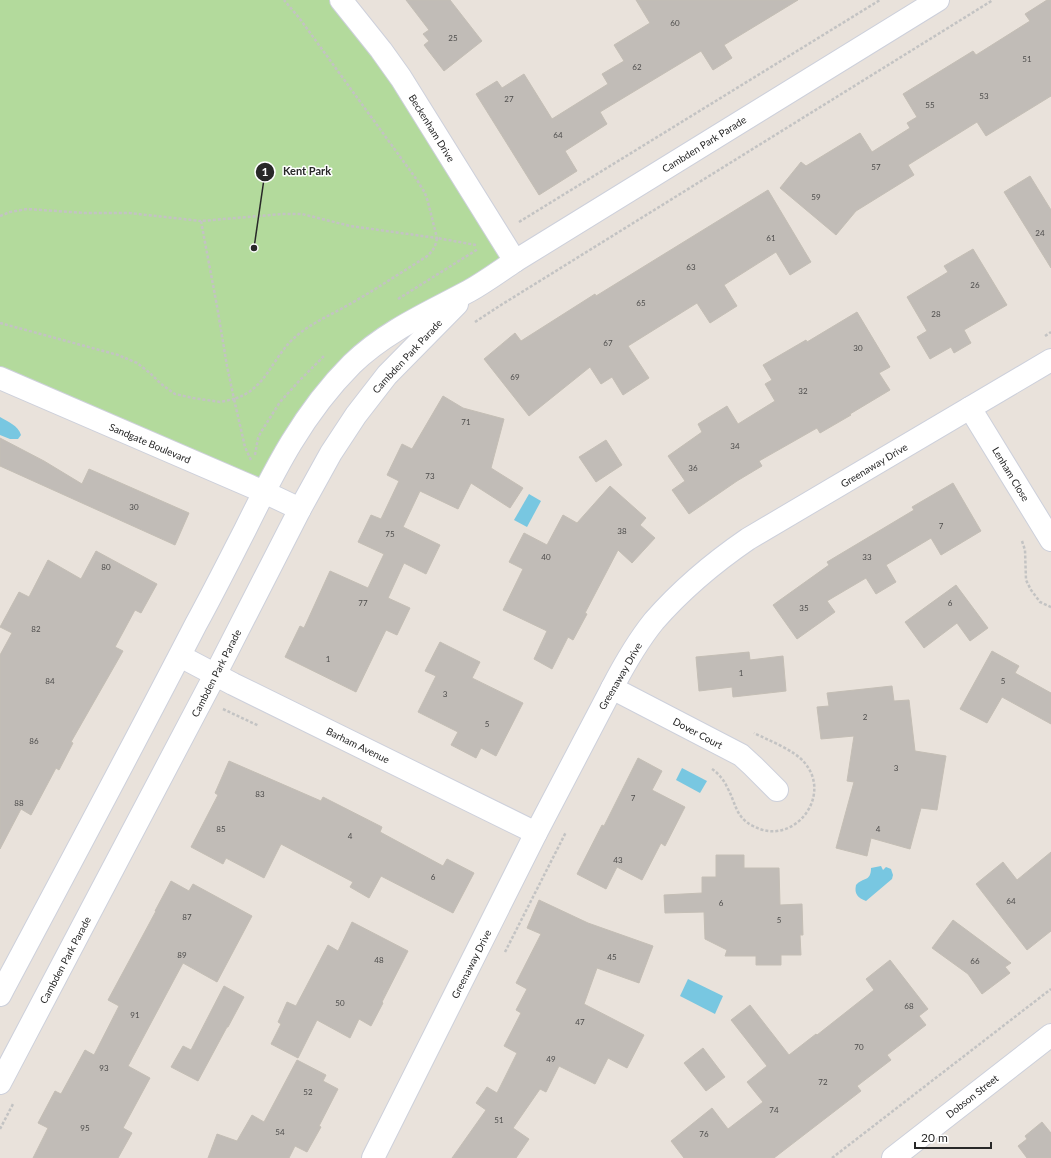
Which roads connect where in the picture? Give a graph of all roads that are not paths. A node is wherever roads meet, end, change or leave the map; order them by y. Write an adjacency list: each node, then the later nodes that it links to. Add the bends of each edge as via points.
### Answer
1 (341, 0): 3 (street, Beckenham Drive, via 401,78)
2 (938, 0): 3 (street, Cambden Park Parade)
3 (515, 261): 4 (street, Cambden Park Parade)
4 (470, 290): 8 (street, Cambden Park Parade, via 395,330 352,364 318,401 302,424); 9 (street, Cambden Park Parade, via 387,375 369,397 331,453)
5 (1051, 360): 7 (street, Greenaway Drive)
6 (0, 378): 8 (street, Sandgate Boulevard)
7 (970, 408): 10 (street, Lenham Close); 13 (street, Greenaway Drive, via 748,539 712,565 654,622 634,649)
8 (264, 492): 9 (street, Sandgate Boulevard); 11 (street, Cambden Park Parade)
9 (300, 509): 12 (street, Cambden Park Parade)
10 (1051, 540)
11 (180, 656): 12 (street, Barham Avenue); 16 (street, Cambden Park Parade)
12 (215, 675): 15 (street, Barham Avenue); 18 (street, Cambden Park Parade)
13 (612, 688): 14 (street, Dover Court, via 741,755); 15 (street, Greenaway Drive)
14 (777, 790)
15 (536, 833): 19 (street, Greenaway Drive)
16 (0, 995)
17 (1051, 1035): 20 (street, Dobson Street)
18 (0, 1083)
19 (374, 1158)
20 (894, 1158)

